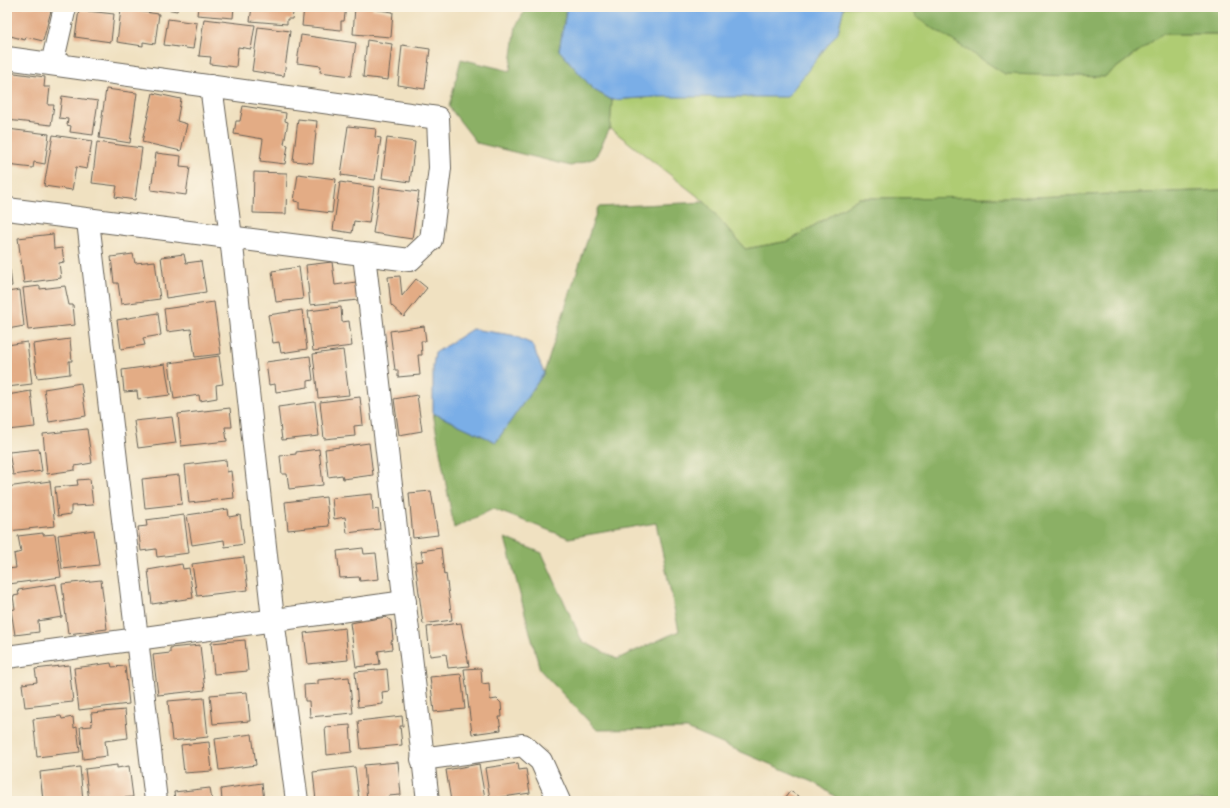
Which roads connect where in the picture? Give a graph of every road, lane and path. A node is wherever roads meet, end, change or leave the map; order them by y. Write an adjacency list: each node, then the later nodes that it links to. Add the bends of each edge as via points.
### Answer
1 (66, 7): 3 (street)
2 (7, 58): 3 (street)
3 (52, 64): 4 (street)
4 (211, 86): 7 (street); 8 (street, via 438,118 440,168 431,240 410,260)
5 (7, 209): 6 (street)
6 (88, 221): 7 (street); 11 (street)
7 (231, 237): 8 (street); 10 (street)
8 (364, 255): 9 (street)
9 (405, 602): 10 (street); 13 (street)
10 (273, 619): 11 (street); 15 (street)
11 (136, 640): 12 (street); 14 (street)
12 (7, 657)
13 (422, 759): 16 (street); 17 (street, via 523,745 542,761)
14 (156, 801)
15 (296, 801)
16 (428, 801)
17 (559, 801)

